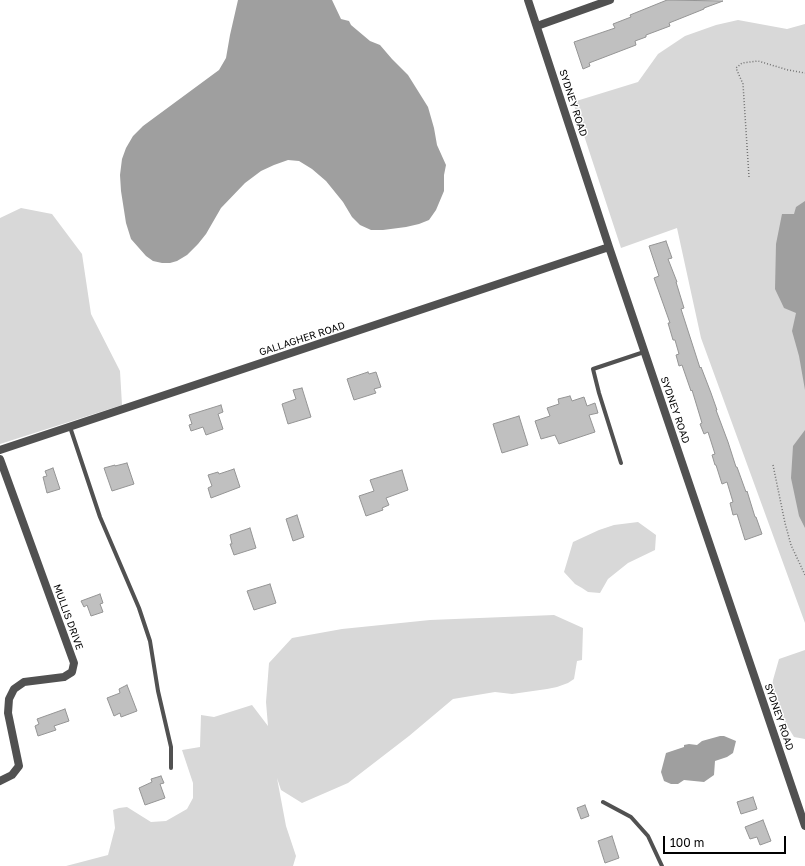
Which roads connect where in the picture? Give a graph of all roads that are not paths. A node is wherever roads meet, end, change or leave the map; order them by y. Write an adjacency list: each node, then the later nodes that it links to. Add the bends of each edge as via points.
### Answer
1 (528, 0): 3 (street, SYDNEY ROAD)
2 (610, 0): 3 (street)
3 (537, 26): 4 (street, SYDNEY ROAD)
4 (609, 247): 5 (street, SYDNEY ROAD); 6 (street, GALLAGHER ROAD)
5 (645, 352): 9 (lane, via 593,369); 13 (street, SYDNEY ROAD)
6 (70, 427): 7 (street, GALLAGHER ROAD); 10 (lane, via 100,517 139,608 150,641 158,691 172,747)
7 (0, 450)
8 (0, 459): 11 (street, MULLIS DRIVE, via 74,663 72,672 64,677 24,682 14,689 9,699 8,713 19,766 12,774)
9 (621, 463)
10 (171, 768)
11 (0, 780)
12 (603, 802): 14 (lane, via 631,817 648,836)
13 (805, 826)
14 (662, 866)

